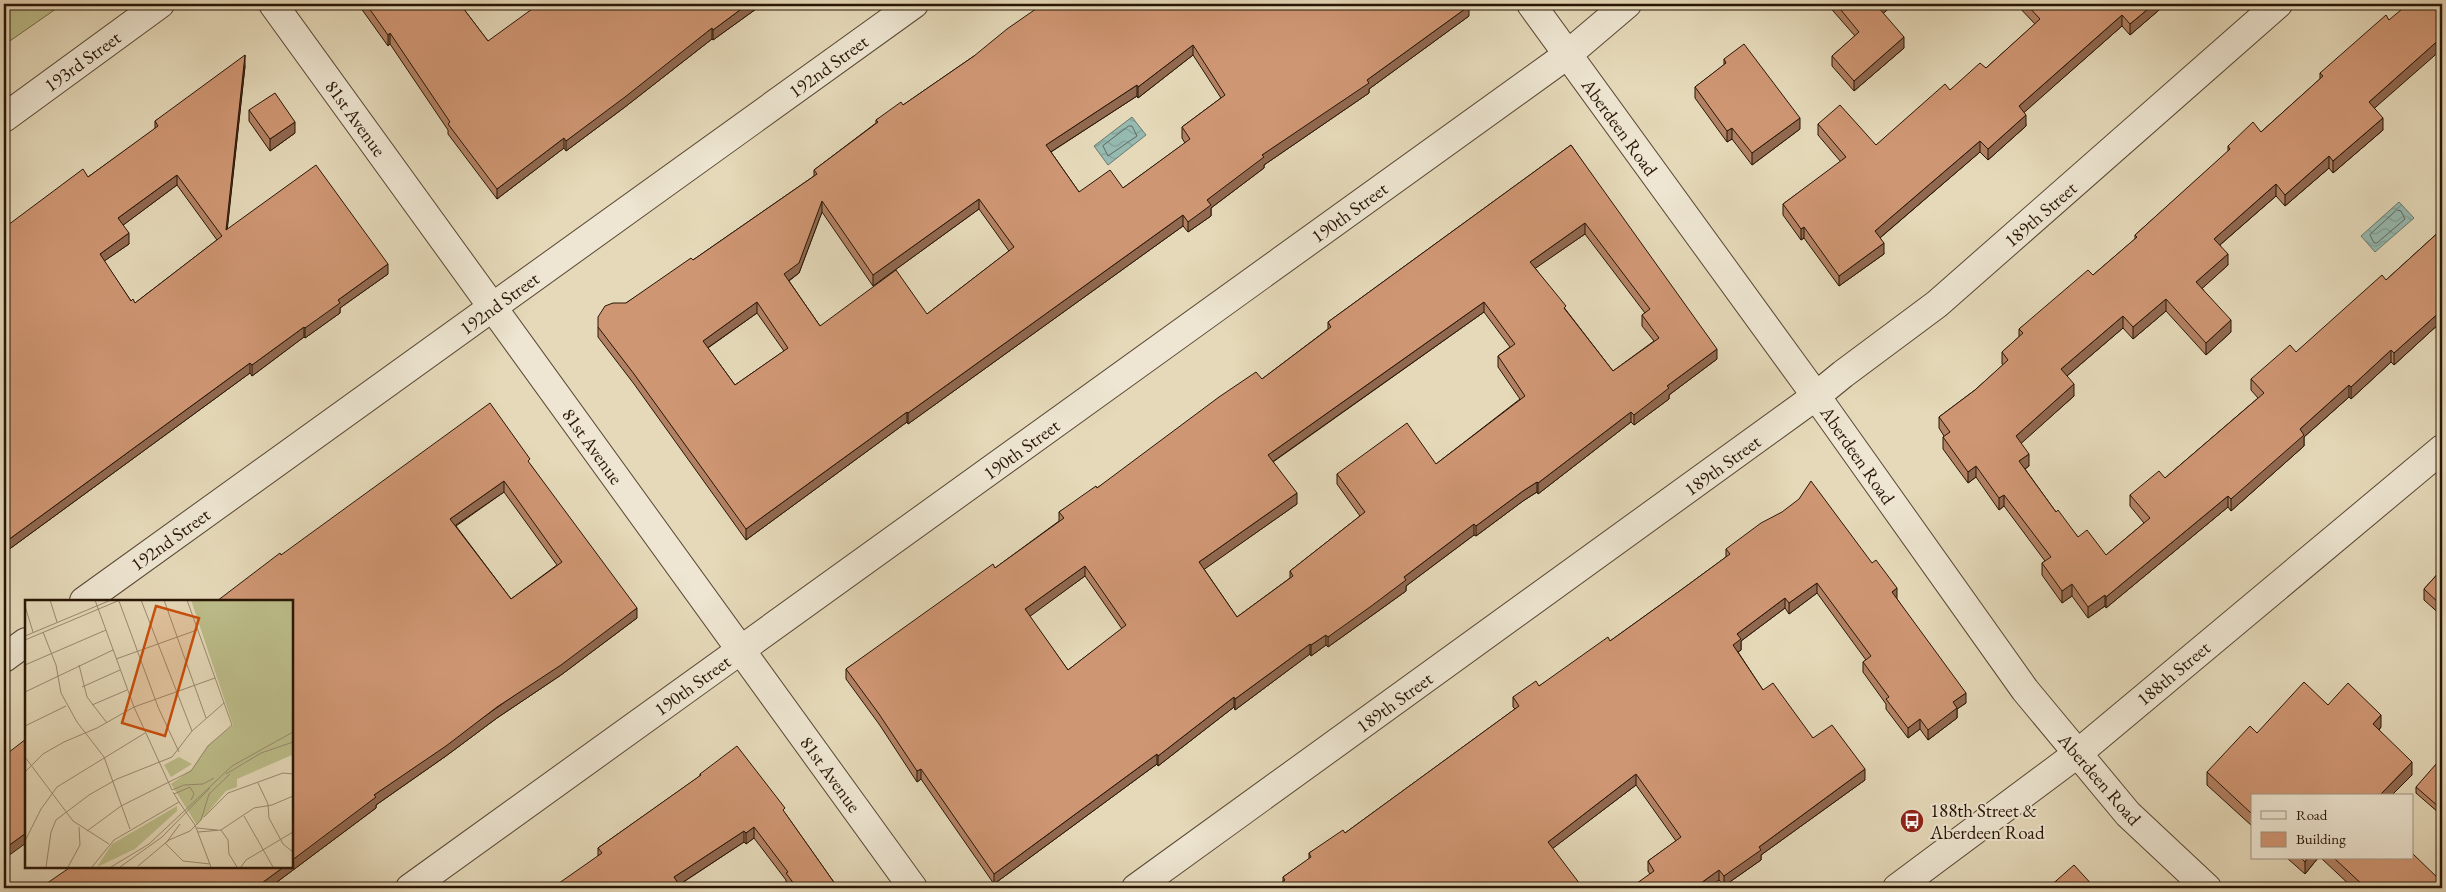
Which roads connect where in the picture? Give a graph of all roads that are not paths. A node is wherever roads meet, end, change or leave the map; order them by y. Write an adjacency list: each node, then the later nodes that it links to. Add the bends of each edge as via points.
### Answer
1 (160, 4): 8 (street, 193rd Street)
2 (273, 4): 9 (street, 81st Avenue)
3 (914, 4): 9 (street, 192nd Street)
4 (1531, 4): 7 (street, Aberdeen Road)
5 (1627, 4): 7 (street, 190th Street)
6 (2278, 4): 10 (street, 189th Street, via 1937,304)
7 (1567, 55): 10 (street, Aberdeen Road); 14 (street, 190th Street)
8 (4, 118)
9 (494, 307): 12 (street, 192nd Street); 14 (street, 81st Avenue)
10 (1816, 396): 16 (street, Aberdeen Road, via 2025,690); 19 (street, 189th Street)
11 (2442, 450): 16 (street, 188th Street)
12 (85, 600)
13 (25, 643): 15 (street)
14 (741, 650): 17 (street, 190th Street); 18 (street, 81st Avenue)
15 (4, 658)
16 (2077, 754): 20 (street, 188th Street); 21 (street, Aberdeen Road, via 2128,814)
17 (410, 888)
18 (913, 888)
19 (1136, 888)
20 (1897, 888)
21 (2207, 888)

